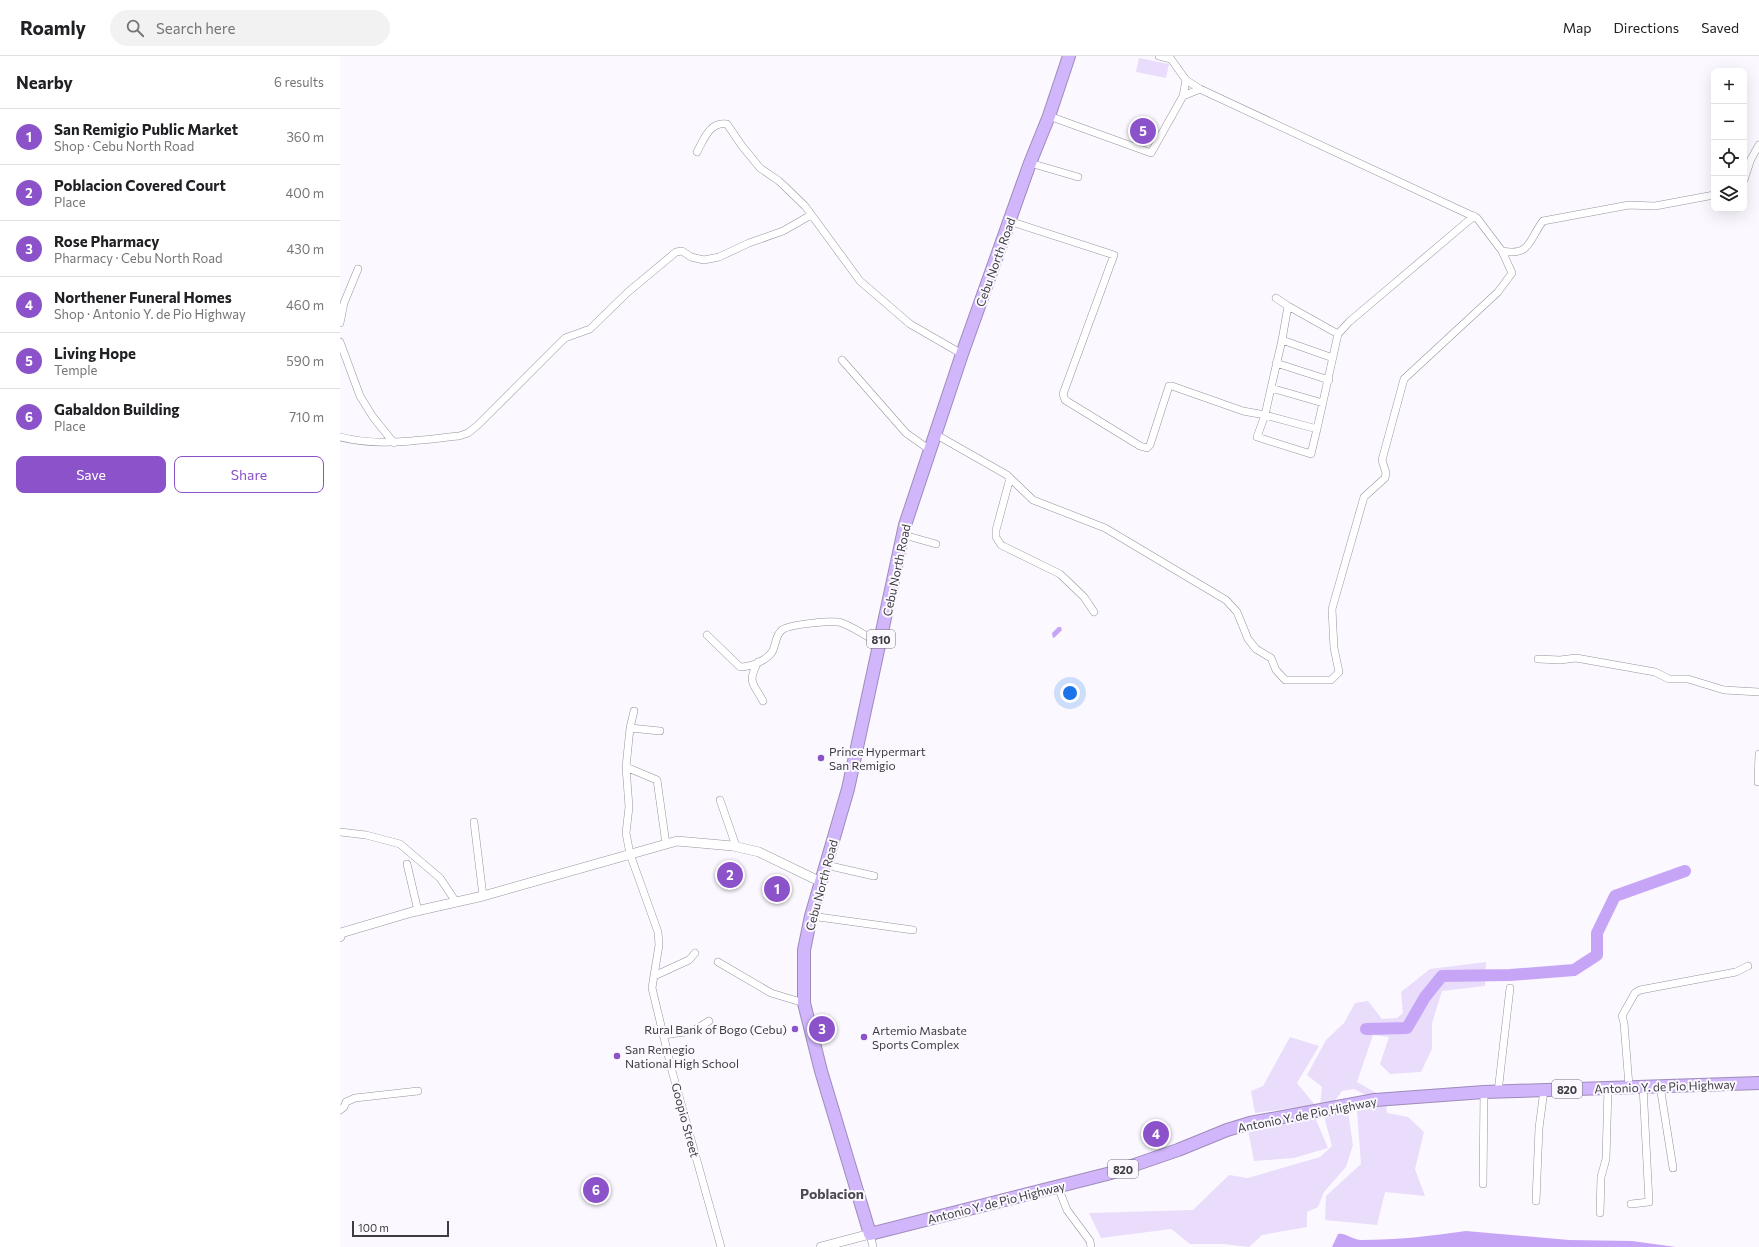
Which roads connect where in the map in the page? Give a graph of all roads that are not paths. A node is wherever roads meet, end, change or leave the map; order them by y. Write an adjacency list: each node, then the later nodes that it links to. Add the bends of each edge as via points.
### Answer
1 (1068, 56): 6 (highway, Cebu North Road / 810)
2 (1160, 56): 3 (street, via 1171,60)
3 (1186, 80): 4 (street); 5 (street)
4 (1200, 89): 5 (street); 14 (street)
5 (1184, 96): 6 (street, via 1151,153)
6 (1049, 116): 9 (highway, Cebu North Road / 810)
7 (1759, 145): 10 (street)
8 (697, 152): 13 (street, via 708,132 721,123 727,124 760,168 796,197)
9 (1030, 163): 11 (street); 15 (highway, Cebu North Road / 810)
10 (1745, 176)
11 (1078, 177)
12 (1711, 196): 16 (street, via 1655,206 1629,205 1543,221 1525,249 1515,253)
13 (811, 215): 24 (street, via 860,281 910,324); 35 (street, via 783,231 719,257 704,260 691,257 682,251 676,252 590,329 565,338 468,433)
14 (1474, 216): 16 (street); 21 (street)
15 (1009, 221): 24 (highway, Cebu North Road / 810); 31 (street, via 1114,255 1065,386 1065,400 1147,448 1169,386 1243,411)
16 (1502, 251): 37 (street, via 1512,272 1498,292 1404,379 1382,460 1385,478 1364,497 1332,609 1334,648 1339,672 1331,680 1285,680 1276,670 1271,658 1256,649 1248,639 1237,612 1226,600 1105,528 1033,500)
17 (358, 270): 20 (street, via 344,303)
18 (1276, 298): 19 (street)
19 (1288, 306): 21 (street); 22 (street)
20 (340, 323)
21 (1338, 334): 25 (street)
22 (1282, 340): 25 (street); 27 (street)
23 (340, 342): 35 (street, via 360,396)
24 (962, 354): 33 (highway, Cebu North Road / 810)
25 (1333, 358): 28 (street)
26 (842, 360): 36 (street, via 906,433)
27 (1276, 363): 28 (street); 29 (street)
28 (1329, 380): 30 (street)
29 (1271, 388): 30 (street); 31 (street)
30 (1323, 403): 32 (street)
31 (1265, 415): 32 (street); 32 (street, via 1257,437 1301,452 1311,454)
32 (1317, 429)
33 (935, 434): 36 (highway, Cebu North Road / 810); 37 (street)
34 (340, 438): 35 (street)
35 (394, 443)
36 (930, 450): 38 (highway, Cebu North Road / 810)
37 (1010, 478): 40 (street, via 996,537 1002,545 1060,574 1084,597)
38 (904, 535): 39 (street); 42 (highway, Cebu North Road / 810)
39 (936, 544)
40 (1094, 612)
41 (707, 635): 44 (street, via 740,667 749,667)
42 (880, 644): 44 (street, via 841,622 813,623 782,630 776,638 772,652); 60 (highway, Cebu North Road / 810, via 848,789)
43 (1538, 659): 45 (street, via 1576,658 1655,672 1669,679 1688,679 1724,690)
44 (758, 662): 46 (street, via 751,675)
45 (1759, 692)
46 (763, 701)
47 (634, 711): 48 (street, Goopio Street)
48 (630, 728): 49 (street); 51 (street, Goopio Street)
49 (660, 731)
50 (1759, 754): 52 (street)
51 (626, 767): 56 (street, via 657,780); 58 (street, Goopio Street, via 629,808 626,833)
52 (1758, 782)
53 (720, 800): 57 (street)
54 (474, 822): 63 (street)
55 (340, 832): 64 (street, via 366,835 400,844 440,878)
56 (666, 844): 57 (street, via 677,841); 58 (street)
57 (736, 846): 62 (street, via 759,852)
58 (630, 854): 63 (street); 72 (street, Goopio Street, via 658,932 659,945)
59 (407, 864): 65 (street)
60 (826, 865): 61 (street); 62 (highway, Cebu North Road / 810)
61 (874, 876)
62 (821, 882): 66 (highway, Cebu North Road / 810)
63 (483, 896): 64 (street)
64 (456, 902): 65 (street)
65 (418, 911): 68 (street)
66 (811, 916): 67 (street); 74 (highway, Cebu North Road / 810, via 804,950)
67 (913, 930)
68 (340, 934)
69 (695, 953): 72 (street, via 689,960)
70 (718, 962): 74 (street, via 771,993)
71 (1748, 966): 78 (street, via 1736,972 1640,990 1636,993 1622,1016)
72 (654, 976): 76 (street, Goopio Street, via 652,988)
73 (1510, 988): 85 (street)
74 (804, 1003): 93 (highway, Cebu North Road / 810, via 821,1071)
75 (709, 1021): 76 (street, via 693,1031)
76 (663, 1035): 94 (street, Goopio Street)
77 (1759, 1083): 80 (highway, Antonio Y. de Pio Highway / 820)
78 (1629, 1086): 79 (highway, Antonio Y. de Pio Highway / 820); 81 (highway, Antonio Y. de Pio Highway / 820)
79 (1643, 1086): 80 (highway, Antonio Y. de Pio Highway / 820); 91 (street, via 1649,1202)
80 (1660, 1086): 87 (street)
81 (1608, 1088): 82 (highway, Antonio Y. de Pio Highway / 820); 92 (street, via 1606,1159 1601,1177)
82 (1544, 1090): 85 (highway, Antonio Y. de Pio Highway / 820); 90 (street, via 1539,1128)
83 (418, 1091): 86 (street, via 354,1098 346,1102)
84 (1484, 1092): 85 (highway, Antonio Y. de Pio Highway / 820); 88 (street); 89 (highway, Antonio Y. de Pio Highway / 820, via 1382,1099 1250,1123 1111,1173)
85 (1498, 1092)
86 (340, 1110)
87 (1673, 1168)
88 (1483, 1184)
89 (1058, 1187): 93 (highway, Antonio Y. de Pio Highway / 820); 97 (street, via 1067,1210)
90 (1536, 1201)
91 (1631, 1204)
92 (1600, 1213)
93 (870, 1234): 95 (street); 96 (street)
94 (721, 1247)
95 (821, 1247)
96 (873, 1247)
97 (1092, 1247)

